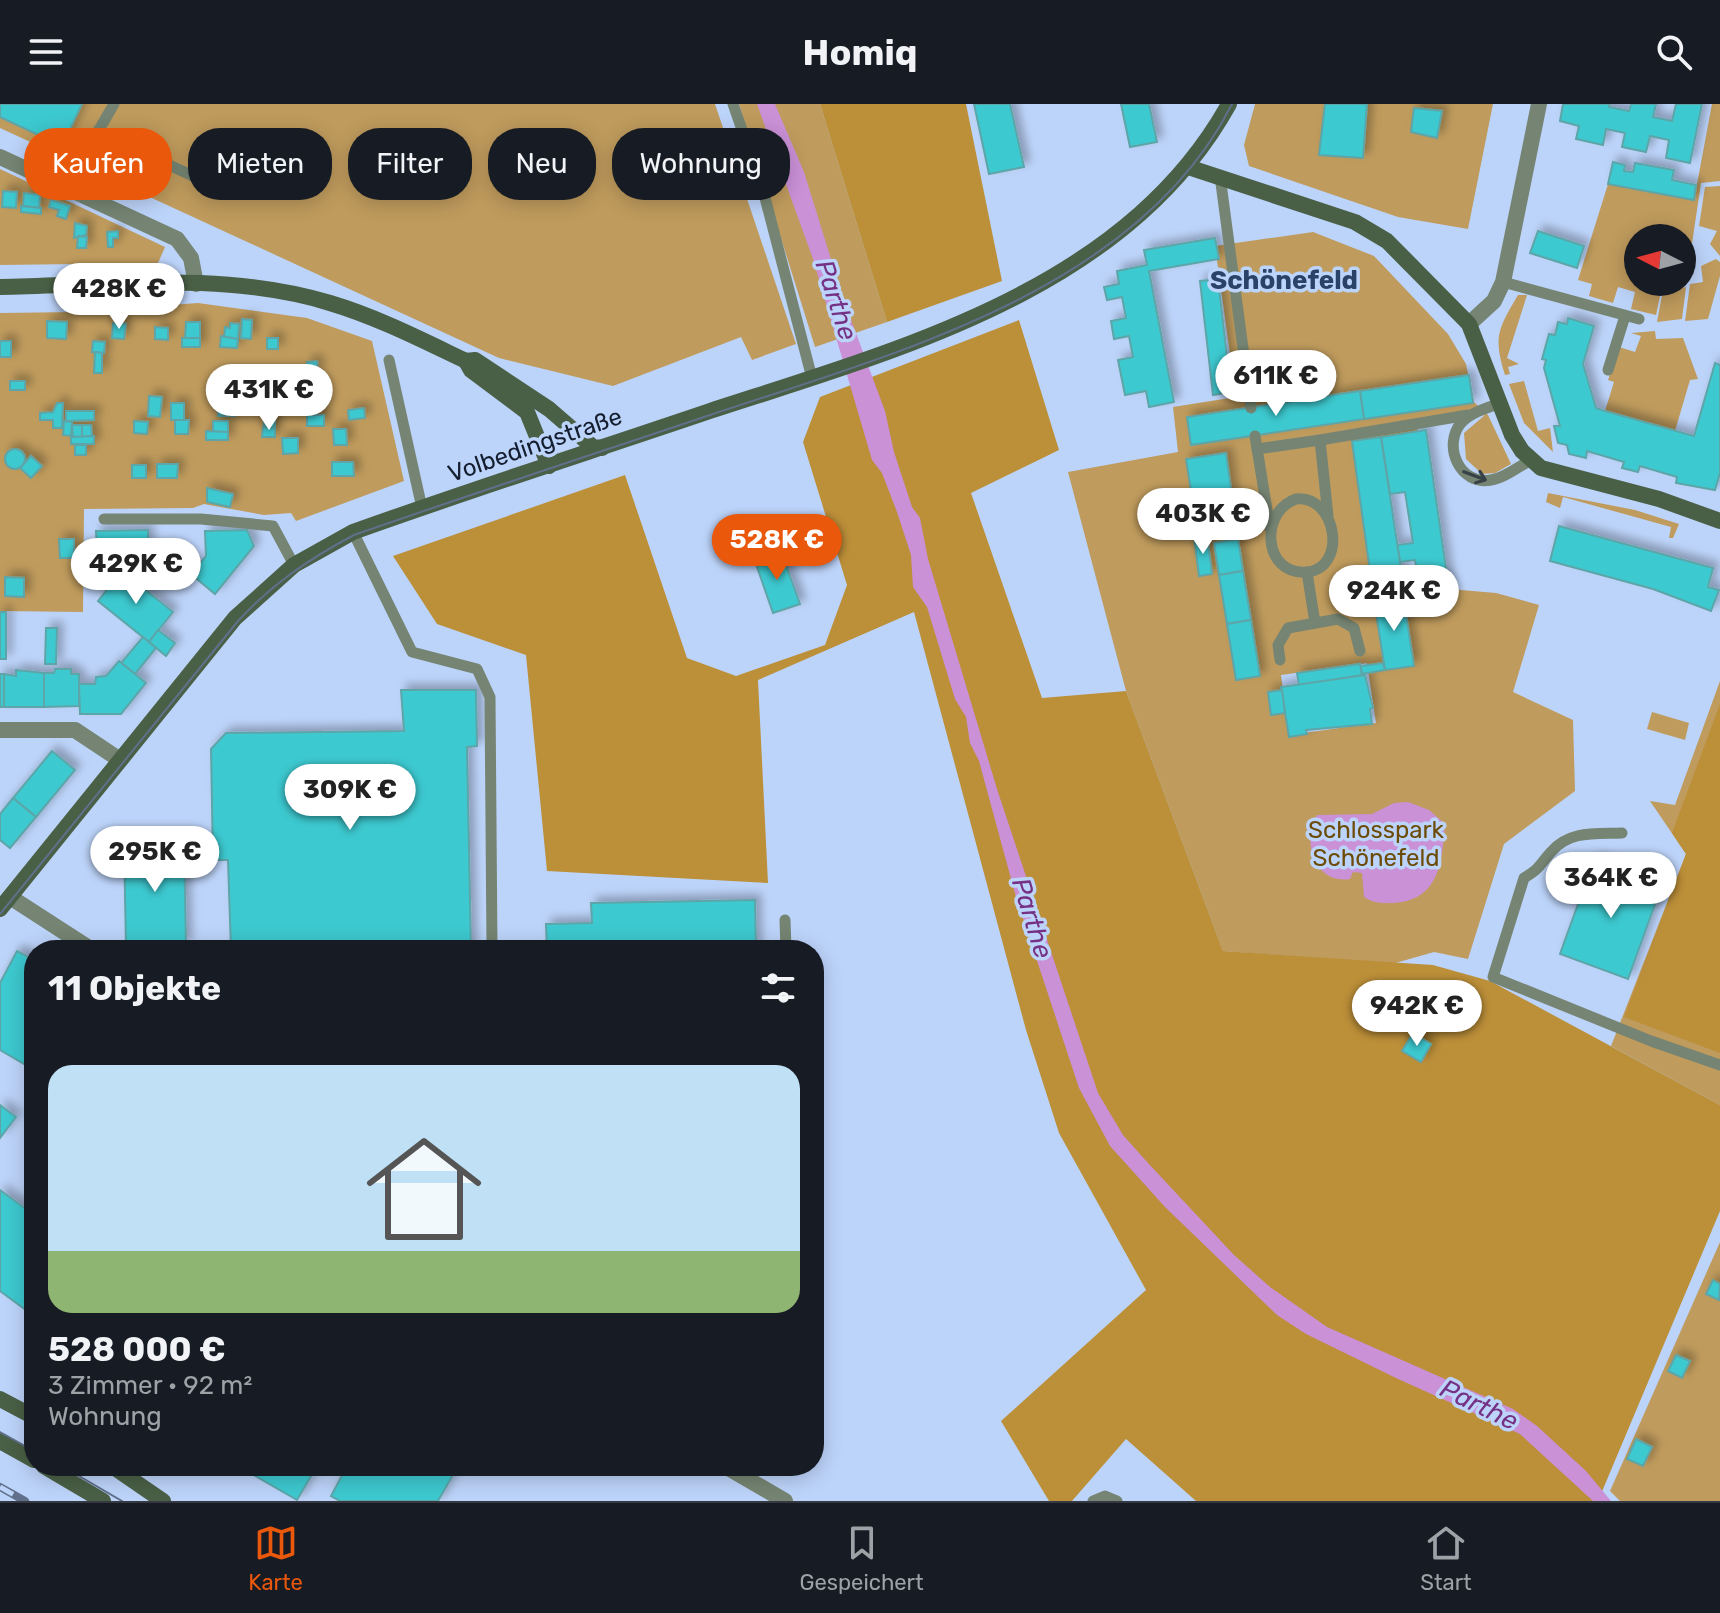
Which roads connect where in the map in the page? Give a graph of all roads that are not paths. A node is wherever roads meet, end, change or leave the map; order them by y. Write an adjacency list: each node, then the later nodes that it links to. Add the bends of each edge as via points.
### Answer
1 (114, 104): 5 (lane)
2 (733, 104): 20 (lane, via 763,190)
3 (1229, 104): 7 (main road, Volbedingstraße)
4 (1539, 104): 11 (street)
5 (99, 128)
6 (0, 157): 8 (street)
7 (1188, 167): 9 (main road); 20 (main road, Volbedingstraße, via 1122,228 1039,283 963,323)
8 (24, 168)
9 (1220, 176): 16 (main road, via 1355,222 1387,241); 22 (lane)
10 (91, 200): 12 (street, via 177,239 191,258)
11 (1503, 282): 14 (lane); 16 (street, via 1494,301)
12 (196, 284): 13 (main road); 18 (main road, via 329,302)
13 (0, 287)
14 (1625, 316): 15 (lane); 19 (lane)
15 (1639, 319)
16 (1469, 324): 21 (main road)
17 (389, 360): 30 (lane)
18 (466, 361): 26 (main road, via 486,366 593,447); 29 (main road, via 527,412)
19 (1608, 370)
20 (812, 378): 26 (main road, Volbedingstraße)
21 (1501, 403): 23 (lane); 28 (main road, via 1512,435)
22 (1251, 408)
23 (1473, 414): 25 (lane); 28 (lane, one-way to 28, via 1463,421 1453,442 1453,454 1465,473 1494,480)
24 (1255, 436): 27 (lane)
25 (1320, 440): 27 (lane); 31 (lane)
26 (602, 448): 29 (main road, Volbedingstraße)
27 (1257, 449): 34 (lane)
28 (1531, 460): 33 (main road, via 1559,474 1625,489)
29 (549, 466): 30 (main road, Volbedingstraße)
30 (422, 508): 35 (main road, Volbedingstraße)
31 (1328, 517): 34 (lane, via 1316,503 1296,499 1277,511); 37 (lane, via 1330,553)
32 (104, 519): 36 (lane, via 216,519 273,526)
33 (1720, 521)
34 (1270, 528): 37 (lane, via 1276,556 1289,568)
35 (353, 532): 36 (main road, Volbedingstraße); 47 (lane, via 412,652 477,669 490,697)
36 (294, 565): 42 (main road, Volbedingstraße, via 235,618)
37 (1307, 572): 38 (lane)
38 (1315, 623): 39 (lane, via 1338,619 1350,624); 40 (lane, via 1283,632)
39 (1360, 651)
40 (1280, 660)
41 (0, 730): 42 (street, via 75,730)
42 (120, 760): 44 (main road, Volbedingstraße)
43 (1622, 833): 49 (lane, via 1572,836 1551,852 1542,868 1524,878 1493,977)
44 (5, 903): 46 (street)
45 (785, 920): 48 (lane)
46 (73, 940)
47 (492, 940)
48 (786, 940)
49 (1720, 1065)
50 (0, 1399): 51 (main road)
51 (24, 1412)
52 (0, 1441): 53 (main road)
53 (24, 1454)
54 (61, 1476): 57 (main road)
55 (127, 1476): 58 (main road)
56 (742, 1476): 59 (street)
57 (103, 1501)
58 (163, 1501)
59 (785, 1501)
60 (1093, 1501): 61 (lane, via 1105,1496)
61 (1117, 1501)

